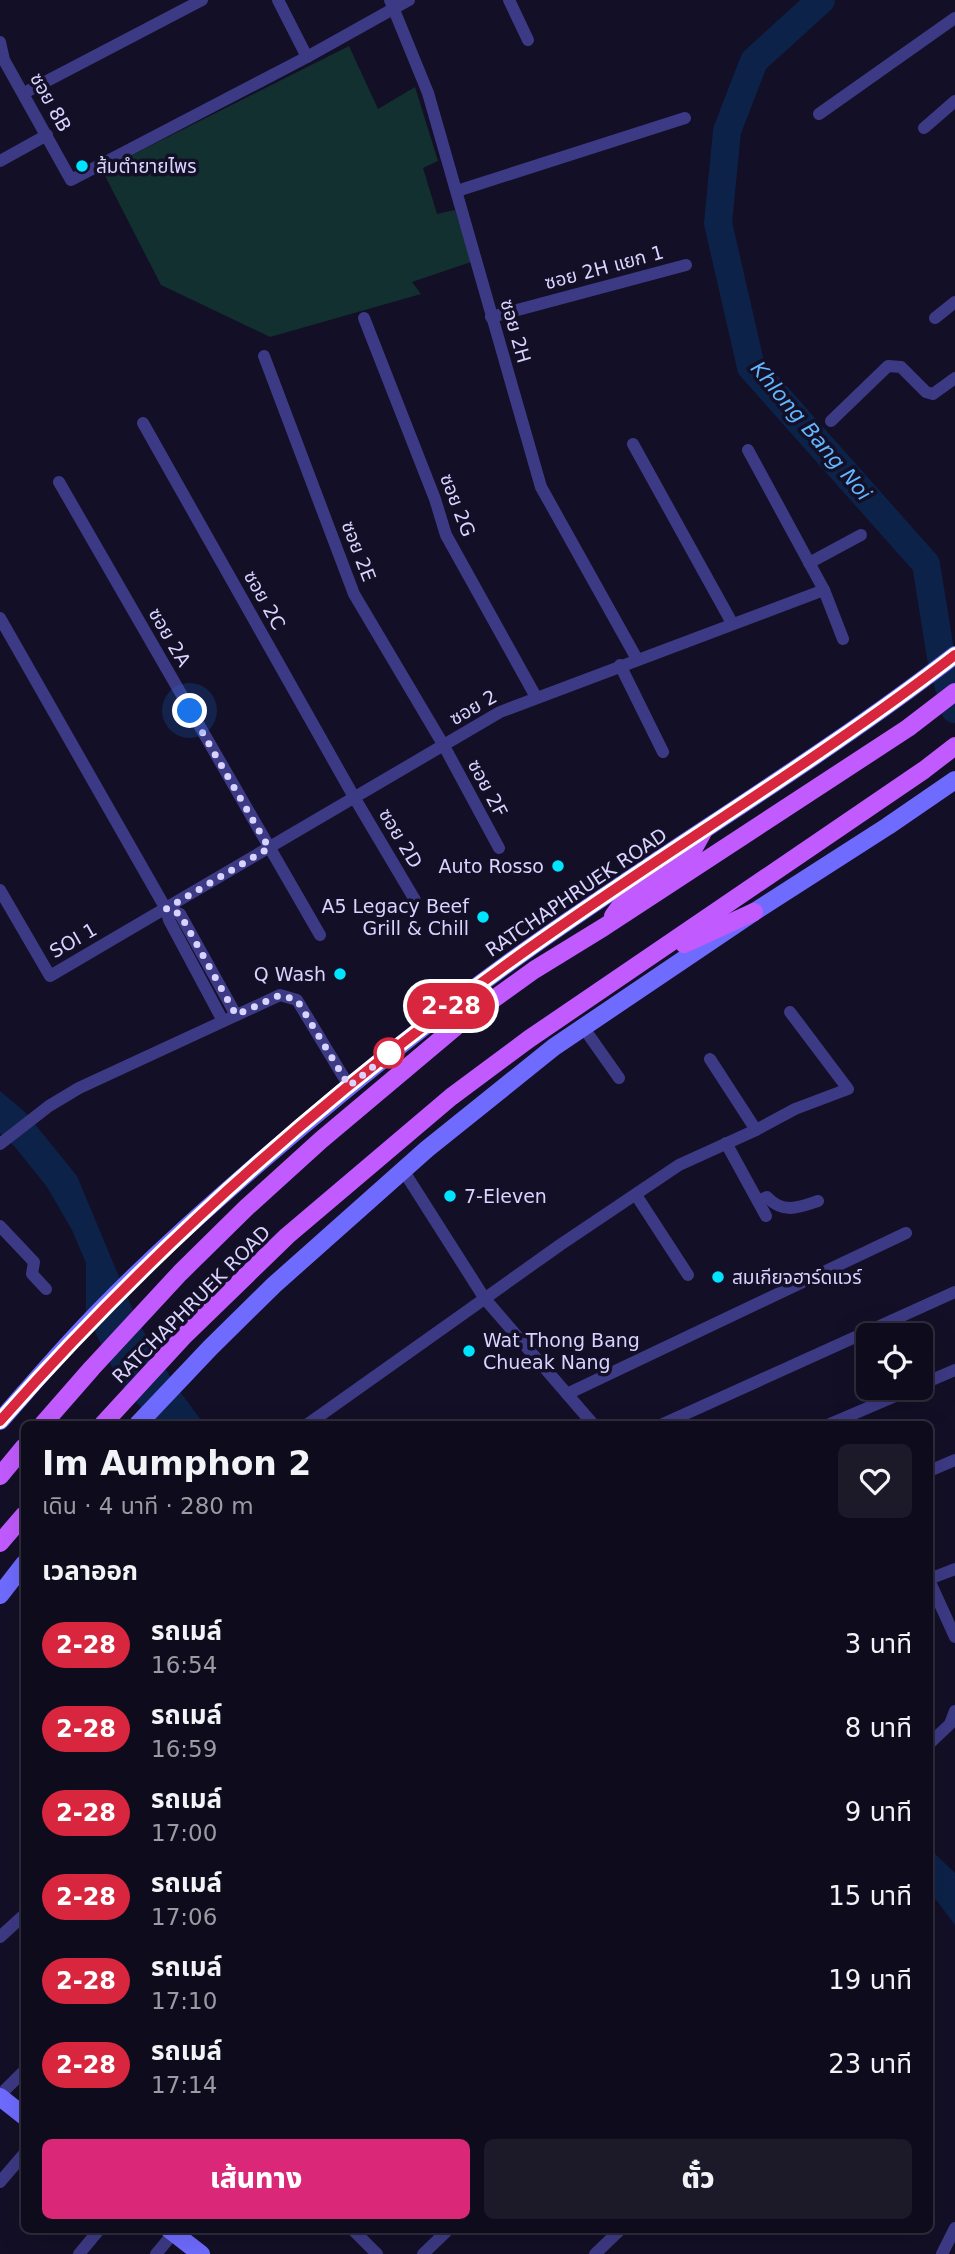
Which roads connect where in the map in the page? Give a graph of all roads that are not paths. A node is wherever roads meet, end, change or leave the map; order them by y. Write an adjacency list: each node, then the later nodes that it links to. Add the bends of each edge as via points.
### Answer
1 (202, 0): 11 (street)
2 (278, 0): 9 (street)
3 (409, 0): 5 (street)
4 (509, 0): 7 (street)
5 (392, 3): 9 (street); 18 (street, ซอย 2H, via 428,93)
6 (955, 18): 13 (street)
7 (528, 40)
8 (0, 43): 10 (street, ซอย 8B)
9 (307, 57): 16 (street, ซอย 8B, via 71,180)
10 (2, 62): 11 (street, ซอย 8B)
11 (24, 93): 16 (street, ซอย 8B)
12 (955, 101): 15 (street)
13 (819, 114)
14 (685, 118): 18 (street)
15 (924, 128)
16 (47, 135): 17 (street)
17 (0, 161)
18 (457, 191): 21 (street, ซอย 2H)
19 (686, 265): 21 (street, ซอย 2H แยก 1)
20 (955, 302): 23 (street)
21 (491, 317): 38 (street, ซอย 2H, via 541,487)
22 (364, 318): 41 (street, ซอย 2G, via 446,535)
23 (935, 318)
24 (264, 356): 42 (street, ซอย 2E, via 354,594)
25 (955, 378): 26 (street, via 933,394 901,366 888,366)
26 (831, 421)
27 (143, 423): 46 (street, ซอย 2C)
28 (633, 444): 35 (street)
29 (748, 450): 32 (street)
30 (59, 482): 48 (street, ซอย 2A)
31 (861, 535): 32 (street)
32 (809, 563): 33 (street)
33 (824, 590): 35 (street, ซอย 2); 36 (street)
34 (0, 618): 52 (street)
35 (732, 623): 38 (street, ซอย 2)
36 (843, 639)
37 (955, 655): 47 (main road, RATCHAPHRUEK ROAD, via 849,734)
38 (636, 659): 39 (street, ซอย 2)
39 (620, 666): 41 (street, ซอย 2); 44 (street)
40 (955, 692): 54 (main road, RATCHAPHRUEK ROAD, via 908,728)
41 (536, 697): 42 (street, ซอย 2, via 500,712)
42 (444, 746): 46 (street, ซอย 2); 49 (street, ซอย 2F)
43 (955, 746): 56 (main road, RATCHAPHRUEK ROAD)
44 (663, 752)
45 (955, 780): 53 (main road)
46 (354, 797): 48 (street, ซอย 2); 51 (street, ซอย 2D)
47 (703, 832): 54 (main road, via 693,850 626,898); 63 (main road, RATCHAPHRUEK ROAD, via 502,967)
48 (269, 848): 52 (street, ซอย 2); 55 (street, ซอย 2A)
49 (499, 848)
50 (0, 890): 52 (street, SOI 1, via 50,976)
51 (415, 900)
52 (166, 909): 58 (street, via 180,914); 59 (street)
53 (754, 912): 56 (main road); 60 (main road)
54 (604, 927): 83 (main road, RATCHAPHRUEK ROAD, via 459,1024 321,1140 180,1273)
55 (320, 935)
56 (640, 964): 84 (main road, RATCHAPHRUEK ROAD, via 451,1097 371,1162 287,1236)
57 (790, 1012): 64 (street, via 848,1089)
58 (236, 1015): 59 (street); 63 (street, via 280,995 297,1000)
59 (223, 1021): 66 (street, via 79,1088)
60 (583, 1027): 62 (street); 67 (main road)
61 (710, 1059): 64 (street)
62 (619, 1078)
63 (349, 1086): 82 (main road, RATCHAPHRUEK ROAD, via 162,1250)
64 (756, 1130): 65 (street)
65 (726, 1143): 68 (street, via 679,1165); 69 (street)
66 (0, 1144)
67 (403, 1170): 77 (street); 85 (main road, via 274,1285)
68 (636, 1195): 74 (street); 77 (street)
69 (758, 1201): 70 (street, via 767,1197 792,1210); 71 (street)
70 (818, 1201)
71 (766, 1216)
72 (0, 1226): 75 (street, via 34,1262 32,1273)
73 (906, 1233): 80 (street)
74 (688, 1275)
75 (46, 1289)
76 (955, 1292): 88 (street)
77 (485, 1299): 80 (street); 86 (street)
78 (955, 1370): 79 (street)
79 (933, 1379)
80 (567, 1394): 87 (street)
81 (886, 1400): 89 (street)
82 (0, 1421)
83 (46, 1421)
84 (106, 1421)
85 (141, 1421)
86 (312, 1421)
87 (590, 1421)
88 (670, 1421)
89 (837, 1421)
90 (21, 1451): 93 (main road)
91 (955, 1460): 92 (street)
92 (933, 1469)
93 (0, 1476)
94 (21, 1519): 95 (main road)
95 (0, 1544)
96 (21, 1568): 100 (main road)
97 (955, 1569): 98 (street)
98 (933, 1577)
99 (933, 1588): 101 (street)
100 (0, 1595)
101 (955, 1637)
102 (953, 1721): 103 (street)
103 (933, 1740)
104 (21, 1918): 105 (street)
105 (0, 1937)
106 (21, 2074): 107 (street)
107 (0, 2096): 108 (main road)
108 (21, 2114)
109 (21, 2158): 110 (street)
110 (0, 2182)
111 (955, 2228): 124 (street)
112 (96, 2233): 118 (street)
113 (171, 2233): 119 (street)
114 (176, 2233): 120 (main road)
115 (356, 2233): 121 (street)
116 (445, 2233): 122 (street)
117 (617, 2233): 123 (street)
118 (79, 2254)
119 (156, 2254)
120 (201, 2254)
121 (377, 2254)
122 (423, 2254)
123 (595, 2254)
124 (942, 2254)

